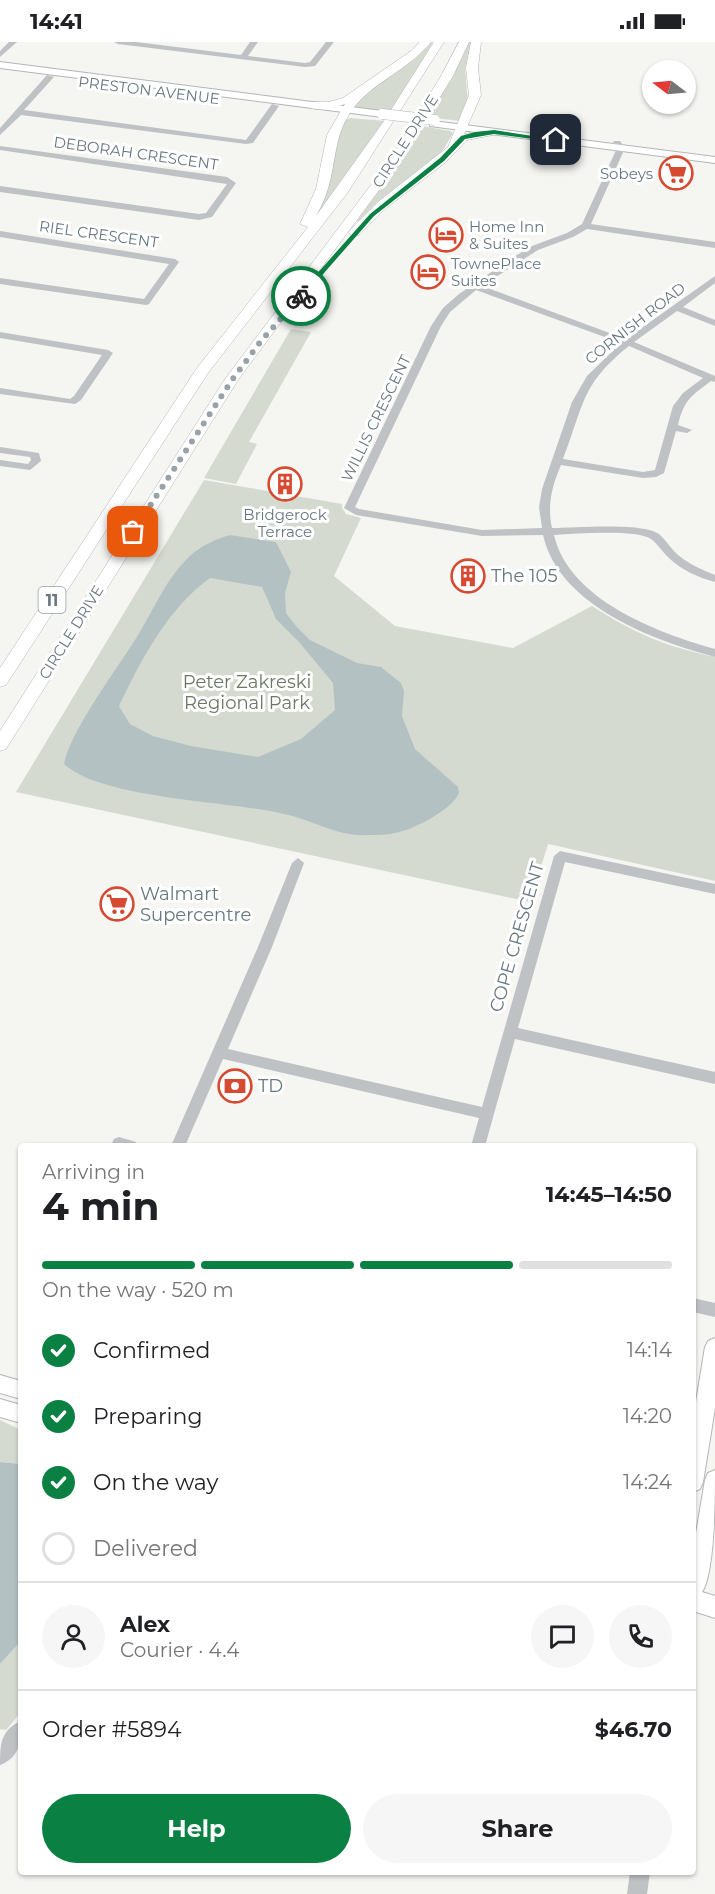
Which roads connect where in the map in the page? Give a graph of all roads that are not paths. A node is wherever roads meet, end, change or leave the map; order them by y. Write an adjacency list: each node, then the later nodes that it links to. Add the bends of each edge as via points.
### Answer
1 (13, 42): 11 (street)
2 (118, 42): 10 (street)
3 (180, 42): 10 (street)
4 (254, 42): 12 (street)
5 (330, 42): 12 (street, via 312,64)
6 (426, 42): 16 (highway)
7 (439, 42): 41 (highway, CIRCLE DRIVE / 11, via 344,189)
8 (464, 42): 42 (highway, CIRCLE DRIVE / 11, via 394,162)
9 (476, 42): 21 (highway, via 472,58 475,95)
10 (174, 49): 12 (street)
11 (0, 55)
12 (242, 58)
13 (0, 64): 15 (main road, PRESTON AVENUE)
14 (0, 71): 15 (main road, PRESTON AVENUE)
15 (48, 74): 17 (main road, PRESTON AVENUE); 17 (main road, PRESTON AVENUE); 19 (street)
16 (371, 82): 18 (highway, via 339,103); 20 (highway)
17 (277, 104): 18 (main road, PRESTON AVENUE); 19 (street, via 246,142)
18 (309, 108): 20 (main road, PRESTON AVENUE); 25 (highway, via 332,120)
19 (19, 112): 24 (street)
20 (346, 112): 21 (main road, PRESTON AVENUE, bridge); 25 (highway)
21 (465, 122): 22 (highway); 23 (main road, PRESTON AVENUE); 28 (highway)
22 (511, 129): 26 (main road, PRESTON AVENUE)
23 (494, 132): 26 (main road, PRESTON AVENUE); 28 (highway, via 468,135)
24 (0, 133)
25 (334, 135): 41 (highway, via 315,207)
26 (617, 146): 29 (main road, PRESTON AVENUE); 30 (main road, PRESTON AVENUE); 32 (street, via 611,174 606,177)
27 (0, 148): 31 (street, DEBORAH CRESCENT, via 232,183 209,215 199,217)
28 (451, 151): 42 (highway, via 369,218)
29 (715, 156)
30 (715, 160)
31 (0, 189)
32 (586, 226): 34 (street); 37 (street, WILLIS CRESCENT, via 535,248)
33 (0, 234): 36 (street, RIEL CRESCENT, via 176,261 146,302)
34 (715, 244)
35 (715, 279): 38 (street, CORNISH ROAD)
36 (0, 280)
37 (475, 287): 43 (street); 51 (street, WILLIS CRESCENT, via 446,310 436,326 349,508 482,533)
38 (677, 308): 39 (street); 43 (street, CORNISH ROAD)
39 (715, 323)
40 (0, 334): 45 (street, via 108,353 72,402)
41 (228, 338): 54 (highway, CIRCLE DRIVE / 11, via 202,371)
42 (261, 341): 55 (highway, CIRCLE DRIVE / 11, via 232,380)
43 (629, 343): 44 (street); 49 (street, CORNISH ROAD, via 590,379)
44 (712, 378): 46 (street, via 686,395)
45 (0, 391)
46 (672, 427): 47 (street); 49 (street, via 656,474 643,476)
47 (687, 430)
48 (0, 450): 50 (street, via 34,455 36,461 30,467)
49 (557, 461): 51 (street, CORNISH ROAD, via 544,504)
50 (0, 463)
51 (546, 532): 52 (street, via 648,533 674,557); 53 (street, CORNISH ROAD, via 555,555 571,577 612,611 659,636)
52 (715, 579)
53 (715, 653)
54 (0, 681)
55 (0, 745)
56 (298, 863): 59 (street)
57 (715, 889): 58 (street, COPE CRESCENT, via 560,856)
58 (510, 1032): 60 (street); 61 (street, COPE CRESCENT)
59 (218, 1052): 61 (street); 62 (street)
60 (715, 1078)
61 (487, 1114): 63 (street, COPE CRESCENT)
62 (179, 1143)
63 (479, 1143)
64 (696, 1306): 65 (street)
65 (715, 1310)
66 (715, 1347): 71 (main road)
67 (0, 1384): 68 (main road)
68 (18, 1389)
69 (0, 1408): 70 (main road)
70 (18, 1413)
71 (696, 1464)
72 (715, 1480): 73 (main road)
73 (699, 1586): 74 (main road)
74 (715, 1606)
75 (18, 1735): 76 (street)
76 (0, 1756)
77 (640, 1875): 78 (street)
78 (637, 1894)

